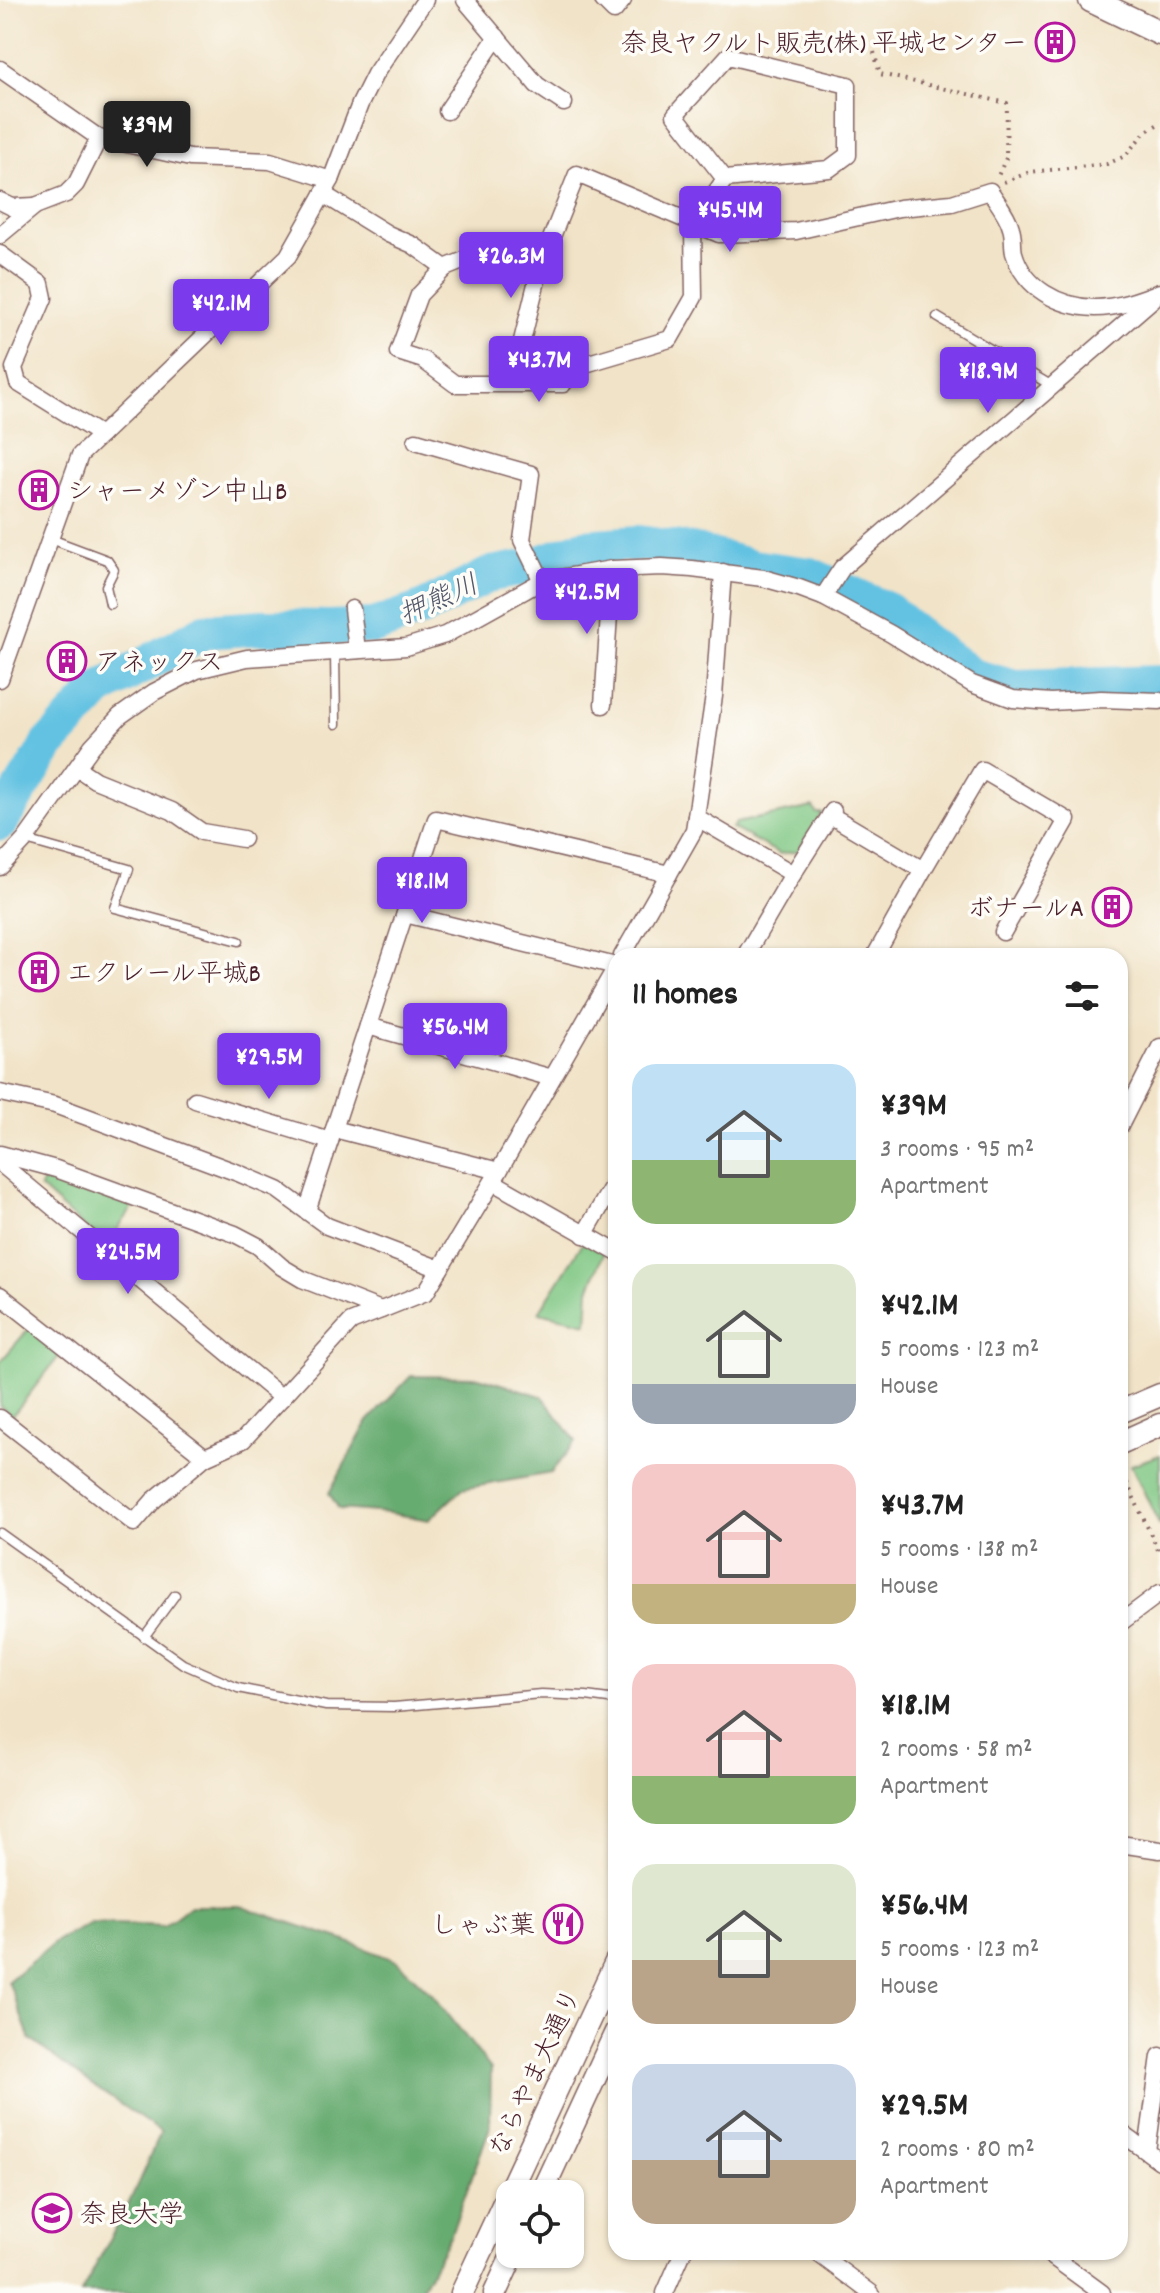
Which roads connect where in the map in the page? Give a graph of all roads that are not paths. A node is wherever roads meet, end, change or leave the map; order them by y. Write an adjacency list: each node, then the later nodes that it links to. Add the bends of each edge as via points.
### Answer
1 (425, 0): 13 (street, via 375,74)
2 (465, 0): 7 (street)
3 (603, 0): 4 (street, via 614,11)
4 (623, 0)
5 (1091, 0): 6 (main road)
6 (1160, 33)
7 (497, 37): 9 (street, via 537,85); 10 (street)
8 (0, 69): 11 (street)
9 (564, 103)
10 (447, 111)
11 (99, 138): 13 (street, via 190,158 270,161); 15 (street, via 76,184 66,194)
12 (725, 179): 12 (street, via 829,169 848,155 848,85 728,56 675,115); 16 (street)
13 (327, 187): 20 (street, via 388,234); 25 (street, via 288,256)
14 (0, 201): 15 (street, via 12,207)
15 (35, 206): 17 (street)
16 (693, 225): 19 (street, via 577,174); 20 (street, via 694,297 670,339 575,367 563,384 455,384 423,360 398,352 419,295); 21 (street, via 719,234 796,231 899,208 952,203 990,191 1011,226 1014,254 1030,283 1048,296 1096,308)
17 (0, 235)
18 (0, 254): 25 (street, via 41,284 44,298 14,368 18,383)
19 (541, 264): 20 (street, via 489,250); 23 (street)
20 (445, 268)
21 (1160, 292): 24 (street)
22 (937, 317): 24 (lane)
23 (521, 345)
24 (1052, 386): 31 (street, via 842,568)
25 (101, 435): 27 (street, via 80,455)
26 (416, 441): 30 (street, via 531,474 522,540)
27 (51, 539): 32 (lane, via 107,560 114,570 106,586); 36 (street)
28 (612, 569): 29 (street); 30 (street); 38 (street)
29 (723, 572): 31 (street); 41 (street, via 714,696)
30 (542, 581): 34 (street, via 445,635 406,647)
31 (823, 597): 37 (street, via 972,684 1013,699)
32 (110, 604)
33 (352, 609): 34 (street)
34 (357, 650): 35 (street)
35 (335, 652): 39 (lane); 40 (street, via 247,658 197,670 120,716)
36 (0, 679)
37 (1160, 701)
38 (603, 705)
39 (336, 724)
40 (77, 768): 42 (street, via 172,811 202,832); 43 (street)
41 (696, 817): 46 (street); 47 (street)
42 (243, 839)
43 (25, 840): 44 (street); 50 (lane, via 129,869 115,908)
44 (0, 867)
45 (923, 870): 47 (street, via 832,813); 49 (street, via 982,770 1067,820); 53 (street)
46 (669, 874): 48 (street, via 436,819); 51 (street)
47 (793, 874): 52 (street)
48 (405, 914): 54 (street); 56 (street)
49 (1003, 932)
50 (239, 941)
51 (627, 948)
52 (750, 948)
53 (879, 948)
54 (608, 964)
55 (608, 980): 58 (street)
56 (368, 1026): 58 (street); 62 (street)
57 (1160, 1047): 61 (street)
58 (552, 1078): 65 (street)
59 (0, 1093): 67 (street, via 55,1105 238,1173 278,1190)
60 (195, 1100): 62 (street)
61 (1128, 1110)
62 (332, 1135): 65 (street); 67 (street)
63 (0, 1154): 72 (street, via 235,1234 302,1279)
64 (0, 1163): 74 (street)
65 (496, 1177): 68 (street); 70 (street)
66 (608, 1194): 68 (street)
67 (307, 1211): 70 (street, via 327,1226)
68 (584, 1235): 69 (street)
69 (608, 1248)
70 (440, 1269): 72 (street, via 426,1292)
71 (0, 1295): 79 (street)
72 (381, 1310): 74 (street, via 351,1322)
73 (1160, 1395): 75 (street)
74 (282, 1398): 79 (street, via 243,1440)
75 (1128, 1409)
76 (0, 1418): 79 (street, via 134,1523)
77 (1160, 1425): 78 (street)
78 (1128, 1439)
79 (205, 1457)
80 (0, 1533): 84 (lane)
81 (1160, 1593): 83 (street)
82 (175, 1595): 84 (lane)
83 (1128, 1617)
84 (144, 1637): 85 (lane, via 183,1664 238,1688 326,1706 394,1707 541,1694)
85 (608, 1699)
86 (1128, 1845): 87 (street)
87 (1160, 1850)
88 (608, 1979): 98 (street, ならやま大通り)
89 (608, 2049): 93 (street)
90 (1160, 2056): 92 (street)
91 (1128, 2138): 92 (street)
92 (1153, 2156)
93 (547, 2180)
94 (679, 2260): 100 (street)
95 (827, 2260): 101 (street)
96 (1057, 2260): 102 (street)
97 (507, 2268): 99 (street)
98 (462, 2293)
99 (495, 2293)
100 (665, 2293)
101 (871, 2293)
102 (1102, 2293)

